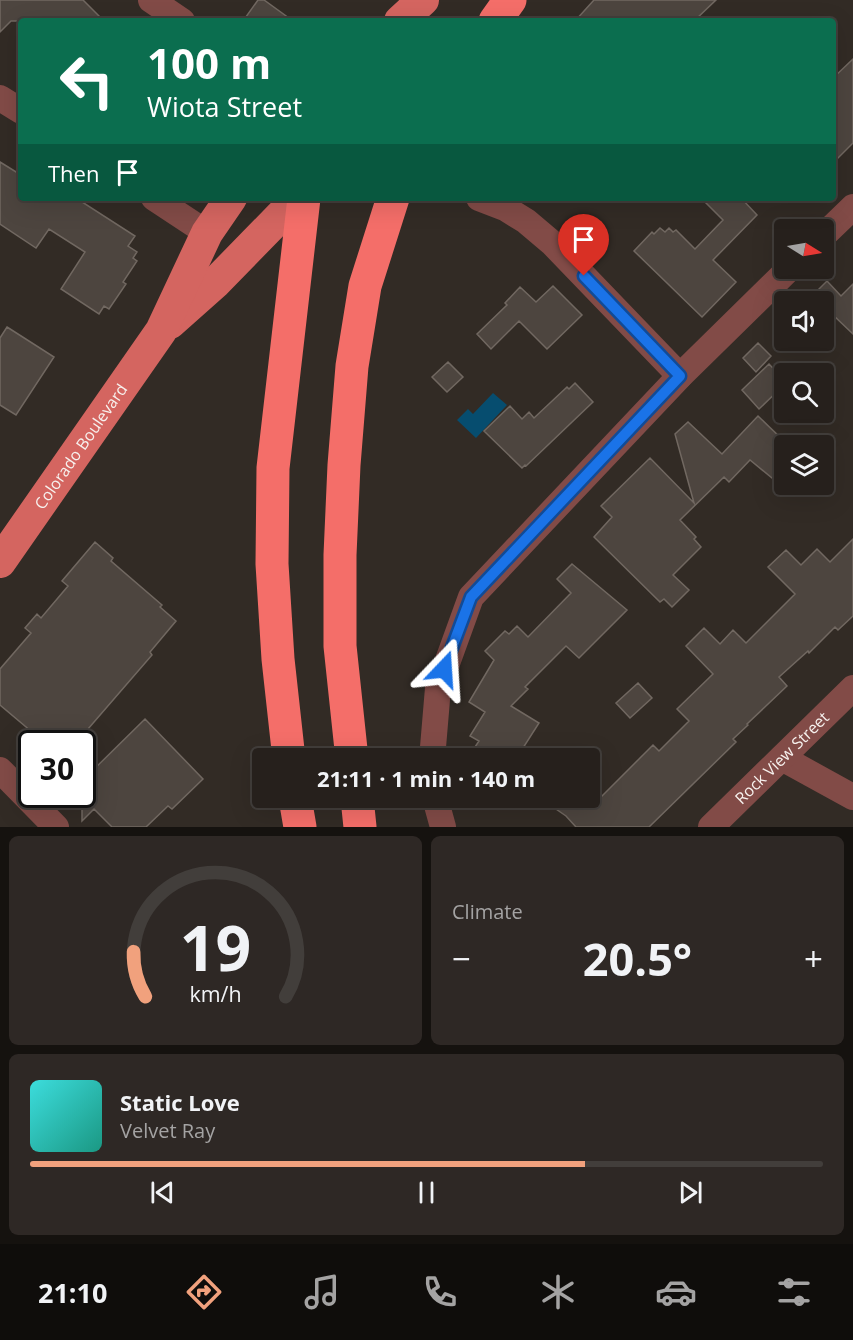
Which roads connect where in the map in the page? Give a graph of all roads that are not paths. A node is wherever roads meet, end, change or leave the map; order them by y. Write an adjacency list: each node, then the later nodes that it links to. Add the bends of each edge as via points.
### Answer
1 (151, 0): 5 (street)
2 (423, 0): 6 (main road)
3 (501, 0): 7 (main road)
4 (510, 0): 8 (highway)
5 (178, 18)
6 (403, 18)
7 (483, 18)
8 (497, 18)
9 (0, 98): 10 (street)
10 (18, 109)
11 (159, 201): 19 (street)
12 (229, 201): 19 (main road, Colorado Boulevard)
13 (295, 201): 21 (main road, Colorado Boulevard, via 215,284)
14 (304, 201): 25 (highway, via 273,468 272,564)
15 (392, 201): 26 (highway, via 365,286 352,366 344,465 340,646)
16 (487, 201): 22 (street, via 519,216 552,243)
17 (853, 207): 18 (street)
18 (834, 226)
19 (207, 233): 21 (main road, Colorado Boulevard)
20 (779, 279): 22 (street)
21 (161, 331): 23 (main road, Colorado Boulevard)
22 (680, 376): 27 (street, via 471,597 438,688)
23 (3, 550)
24 (853, 688): 28 (street, Rock View Street)
25 (288, 748)
26 (350, 748)
27 (433, 748)
28 (782, 758): 30 (street); 38 (street, Rock View Street)
29 (0, 770): 34 (street)
30 (853, 796)
31 (297, 808): 35 (highway)
32 (358, 808): 36 (highway)
33 (438, 808): 37 (street)
34 (56, 827)
35 (300, 827)
36 (360, 827)
37 (443, 827)
38 (711, 827)

